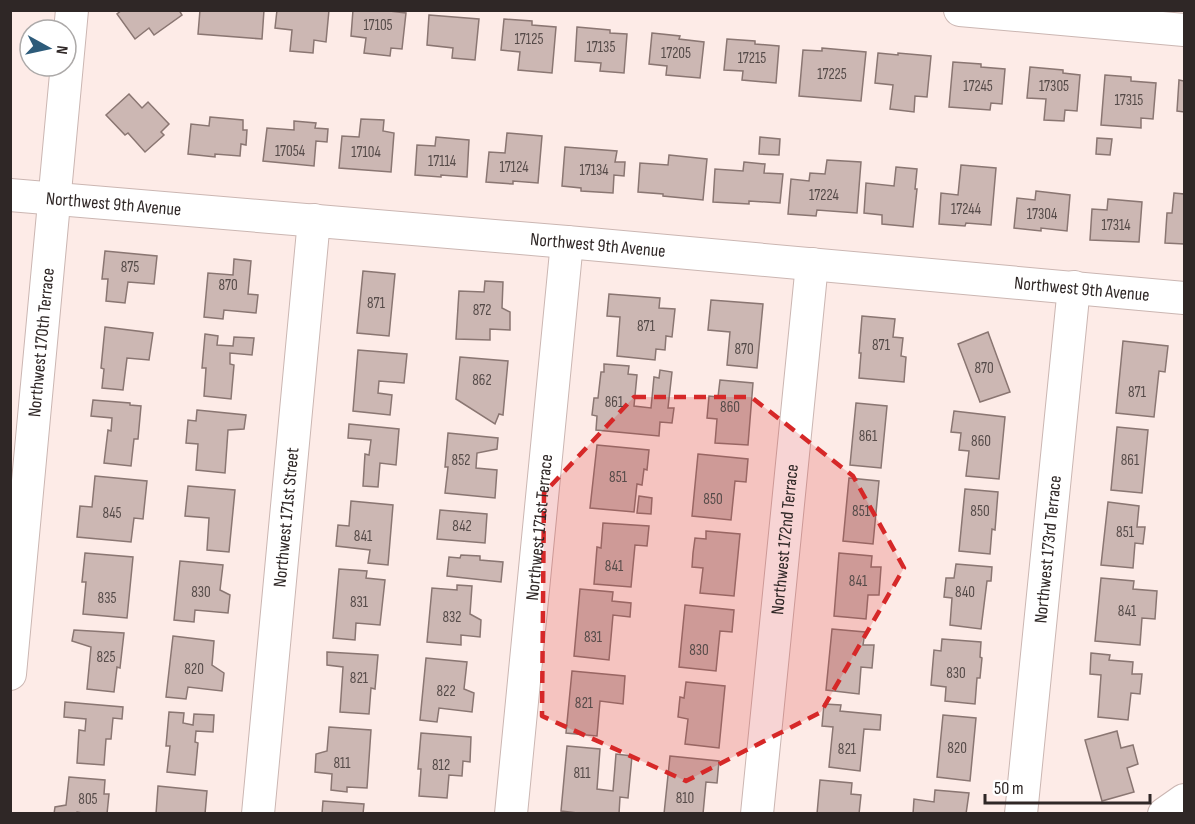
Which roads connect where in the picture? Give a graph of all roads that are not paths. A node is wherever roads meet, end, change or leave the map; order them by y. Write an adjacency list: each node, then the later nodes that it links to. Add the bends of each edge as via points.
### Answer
1 (72, 10): 5 (street, Northwest 170th Terrace)
2 (960, 10): 3 (street)
3 (1185, 30)
4 (10, 195): 5 (street, Northwest 9th Avenue)
5 (55, 198): 6 (street, Northwest 9th Avenue); 11 (street, Northwest 170th Terrace)
6 (314, 220): 7 (street, Northwest 9th Avenue); 13 (street, Northwest 171st Street)
7 (567, 242): 8 (street, Northwest 9th Avenue); 14 (street, Northwest 171st Terrace)
8 (812, 264): 9 (street, Northwest 9th Avenue); 15 (street, Northwest 172nd Terrace)
9 (1074, 287): 10 (street, Northwest 9th Avenue); 16 (street, Northwest 173rd Terrace)
10 (1185, 298)
11 (10, 674)
12 (1185, 800): 17 (street)
13 (258, 813)
14 (511, 813)
15 (757, 813)
16 (1021, 813)
17 (1164, 813)

